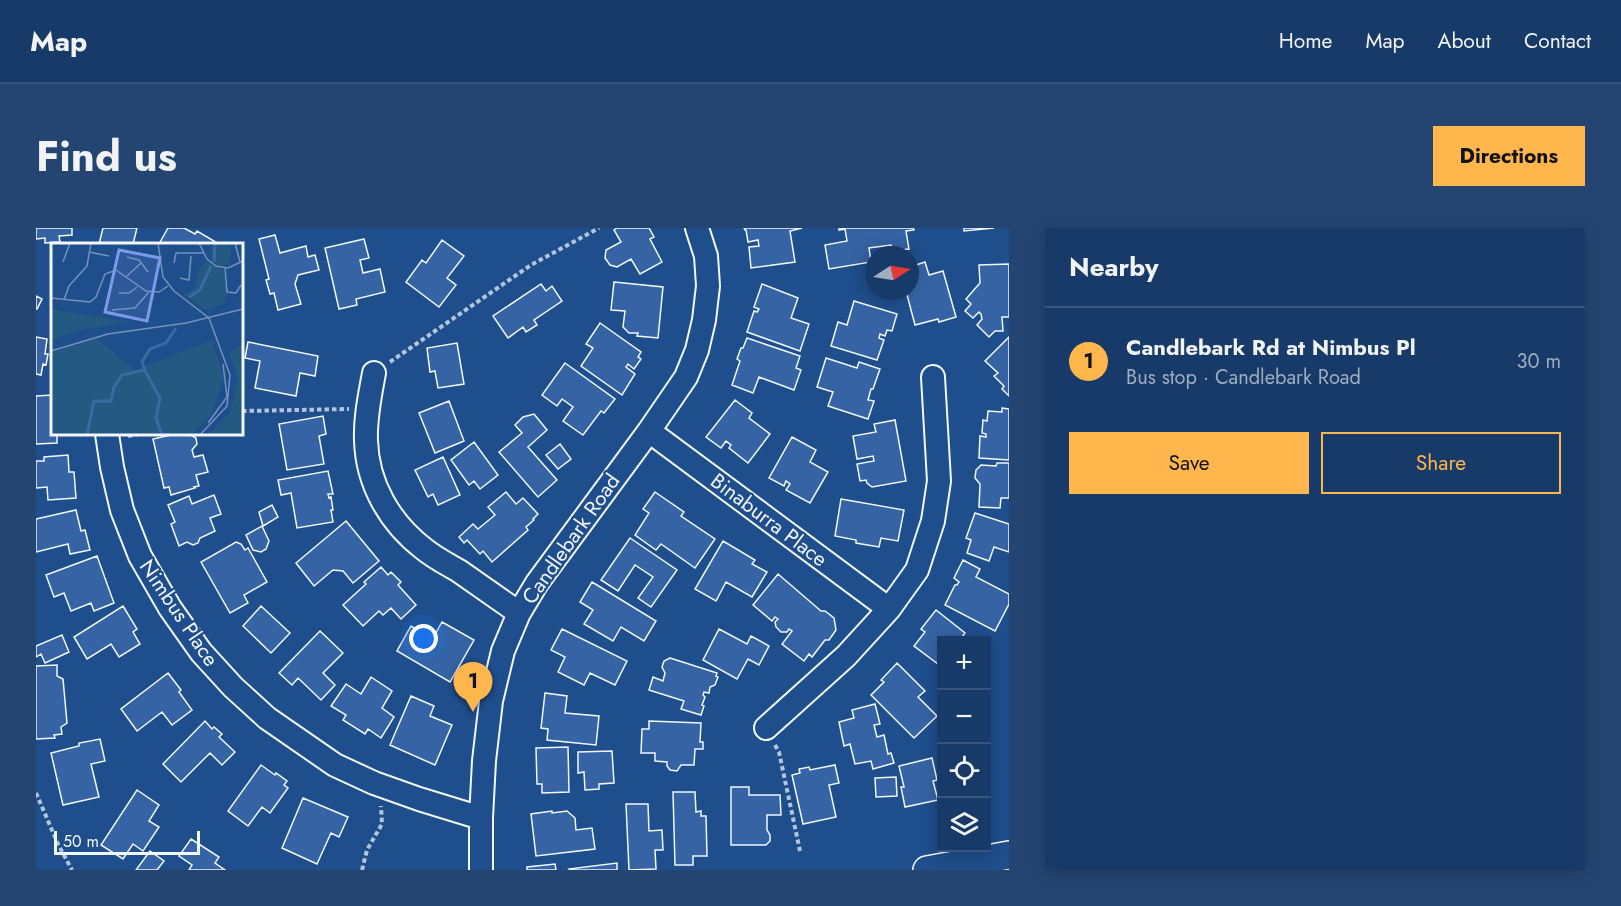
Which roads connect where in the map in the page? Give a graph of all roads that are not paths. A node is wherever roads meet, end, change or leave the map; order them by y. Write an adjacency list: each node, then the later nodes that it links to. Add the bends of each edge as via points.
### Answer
1 (697, 228): 4 (street, Candlebark Road, via 706,256 708,286 697,350 686,377)
2 (374, 373): 7 (street, via 366,440 376,487 391,516 426,551)
3 (933, 377): 6 (street, via 939,481 933,521 917,570)
4 (649, 431): 6 (street, Binaburra Place); 7 (street, Candlebark Road)
5 (107, 435): 9 (street, Nimbus Place, via 122,510 140,556 201,652 233,687 267,718 336,765 374,783)
6 (889, 609): 8 (street, via 846,656)
7 (519, 613): 9 (street, Candlebark Road, via 502,651 491,701)
8 (766, 728)
9 (481, 818): 11 (street, Candlebark Road)
10 (1009, 856): 12 (main road); 13 (main road)
11 (481, 870)
12 (927, 870)
13 (969, 870)

